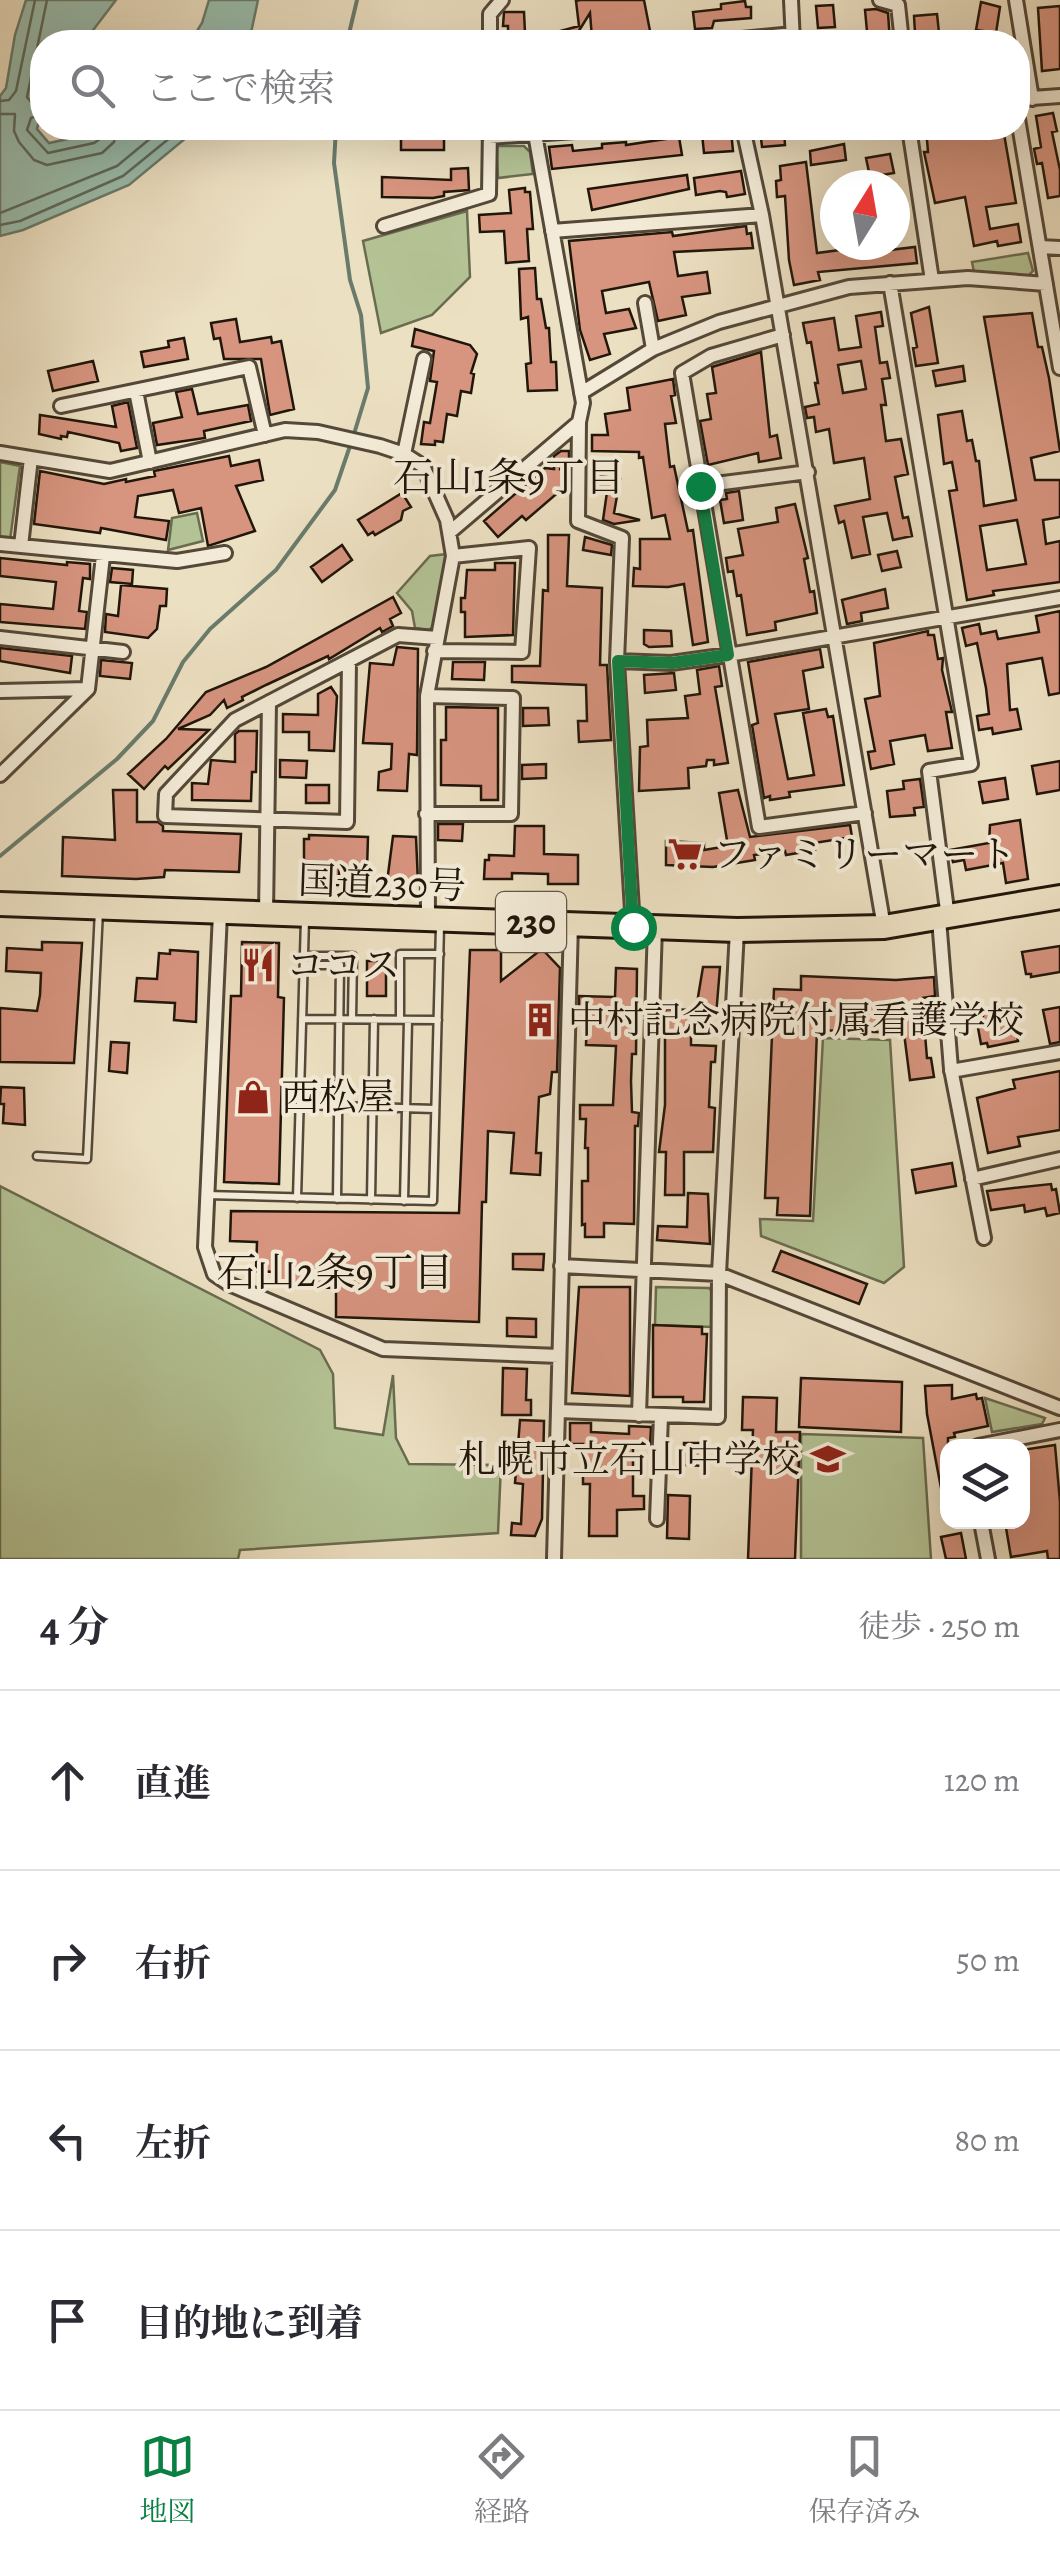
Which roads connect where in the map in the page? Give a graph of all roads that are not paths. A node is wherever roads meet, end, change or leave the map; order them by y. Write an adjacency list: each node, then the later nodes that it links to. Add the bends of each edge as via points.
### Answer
1 (502, 0): 5 (street, via 490,14)
2 (791, 0): 6 (street)
3 (880, 0): 7 (street, via 898,5)
4 (1016, 0): 8 (street)
5 (490, 30)
6 (793, 30)
7 (901, 30)
8 (1018, 30)
9 (1060, 96): 10 (street)
10 (1030, 98)
11 (490, 140): 17 (street, via 489,194)
12 (536, 140): 18 (street)
13 (746, 140): 16 (street)
14 (911, 140): 21 (street)
15 (1022, 140): 19 (street)
16 (762, 215): 18 (street); 25 (street)
17 (384, 226)
18 (552, 231): 32 (street)
19 (1040, 247): 20 (street); 23 (street)
20 (1060, 248)
21 (932, 280): 22 (street); 23 (street)
22 (890, 282): 25 (street); 49 (street)
23 (1046, 284): 26 (street)
24 (645, 303): 28 (street)
25 (778, 304): 27 (street); 28 (street)
26 (1056, 320): 30 (street)
27 (783, 335): 40 (street); 41 (street, via 711,356 682,373)
28 (654, 349): 32 (street)
29 (424, 359): 37 (street)
30 (1060, 368)
31 (136, 391): 33 (street); 35 (street, via 249,367); 39 (street)
32 (581, 393): 34 (street)
33 (61, 406)
34 (579, 422): 42 (street); 57 (street, via 578,521 622,538)
35 (265, 435): 37 (street, via 318,432); 39 (street)
36 (0, 454): 38 (street)
37 (404, 454): 42 (street, via 423,466)
38 (31, 458): 39 (street, via 110,471); 44 (street)
39 (150, 462)
40 (808, 472): 41 (street); 50 (street)
41 (700, 486): 55 (street)
42 (450, 532): 47 (street)
43 (0, 544): 44 (street)
44 (21, 546): 46 (street)
45 (226, 553): 46 (street, via 176,561)
46 (102, 556): 53 (street)
47 (453, 556): 52 (street); 52 (street, via 529,548 522,652)
48 (1060, 598): 49 (street)
49 (946, 617): 50 (street); 72 (street, via 971,764 930,771)
50 (836, 636): 55 (street); 63 (street)
51 (0, 638): 53 (street)
52 (435, 644): 56 (street, via 398,635); 60 (street)
53 (92, 650): 54 (street); 58 (street)
54 (123, 652)
55 (728, 655): 57 (street); 63 (street, via 759,826)
56 (349, 661): 61 (street); 65 (street, via 347,822)
57 (618, 661): 75 (street)
58 (88, 689): 59 (street); 62 (street)
59 (0, 691)
60 (427, 696): 64 (street); 64 (street, via 514,698 511,814)
61 (270, 702): 65 (street); 65 (street, via 235,720 166,794 166,816)
62 (0, 775)
63 (865, 813): 76 (street)
64 (426, 814): 73 (street)
65 (268, 819): 70 (street)
66 (1060, 898): 72 (highway, 国道230号 / 230)
67 (0, 904): 68 (highway, 国道230号 / 230)
68 (100, 909): 69 (highway, 国道230号 / 230); 93 (lane, via 87,1159)
69 (220, 912): 70 (highway, 国道230号 / 230); 96 (street)
70 (266, 914): 71 (highway, 国道230号 / 230)
71 (305, 916): 73 (highway, 国道230号 / 230); 79 (lane)
72 (943, 918): 76 (highway, 国道230号 / 230); 87 (street)
73 (434, 919): 74 (highway, 国道230号 / 230); 78 (lane)
74 (571, 923): 75 (highway, 国道230号 / 230); 102 (street)
75 (644, 927): 77 (highway, 国道230号 / 230); 103 (street)
76 (884, 927): 77 (highway, 国道230号 / 230)
77 (737, 930): 104 (street)
78 (440, 954): 84 (lane, via 400,954); 85 (lane)
79 (304, 960): 80 (lane); 81 (lane, via 340,965); 82 (lane, via 352,956)
80 (302, 1019): 81 (lane); 88 (lane)
81 (340, 1019): 82 (lane); 89 (lane)
82 (352, 1019): 83 (lane)
83 (374, 1020): 84 (lane); 90 (lane)
84 (404, 1020): 85 (lane); 91 (lane)
85 (438, 1020): 92 (lane)
86 (1060, 1052): 87 (street)
87 (951, 1071): 95 (street)
88 (300, 1106): 89 (lane); 97 (lane)
89 (339, 1106): 90 (lane); 98 (lane)
90 (373, 1107): 91 (lane); 99 (lane)
91 (406, 1108): 92 (lane); 100 (lane)
92 (435, 1109): 100 (lane, via 433,1201)
93 (37, 1156)
94 (1060, 1160): 95 (street)
95 (972, 1179): 101 (street)
96 (206, 1195): 97 (lane); 105 (street, via 205,1246 214,1274 228,1284 384,1349)
97 (298, 1198): 98 (lane)
98 (337, 1199): 99 (lane)
99 (371, 1200): 100 (lane)
100 (404, 1201)
101 (984, 1238)
102 (561, 1266): 103 (street); 105 (street)
103 (642, 1270): 104 (street); 108 (street)
104 (719, 1274): 106 (street); 109 (street, via 718,1418)
105 (560, 1356): 107 (street)
106 (1058, 1407): 110 (street)
107 (558, 1412): 108 (street); 114 (street)
108 (639, 1415): 109 (street)
109 (661, 1416): 112 (street)
110 (1060, 1427): 111 (street)
111 (1008, 1439)
112 (657, 1519)
113 (982, 1529): 115 (street)
114 (554, 1559)
115 (988, 1559)

